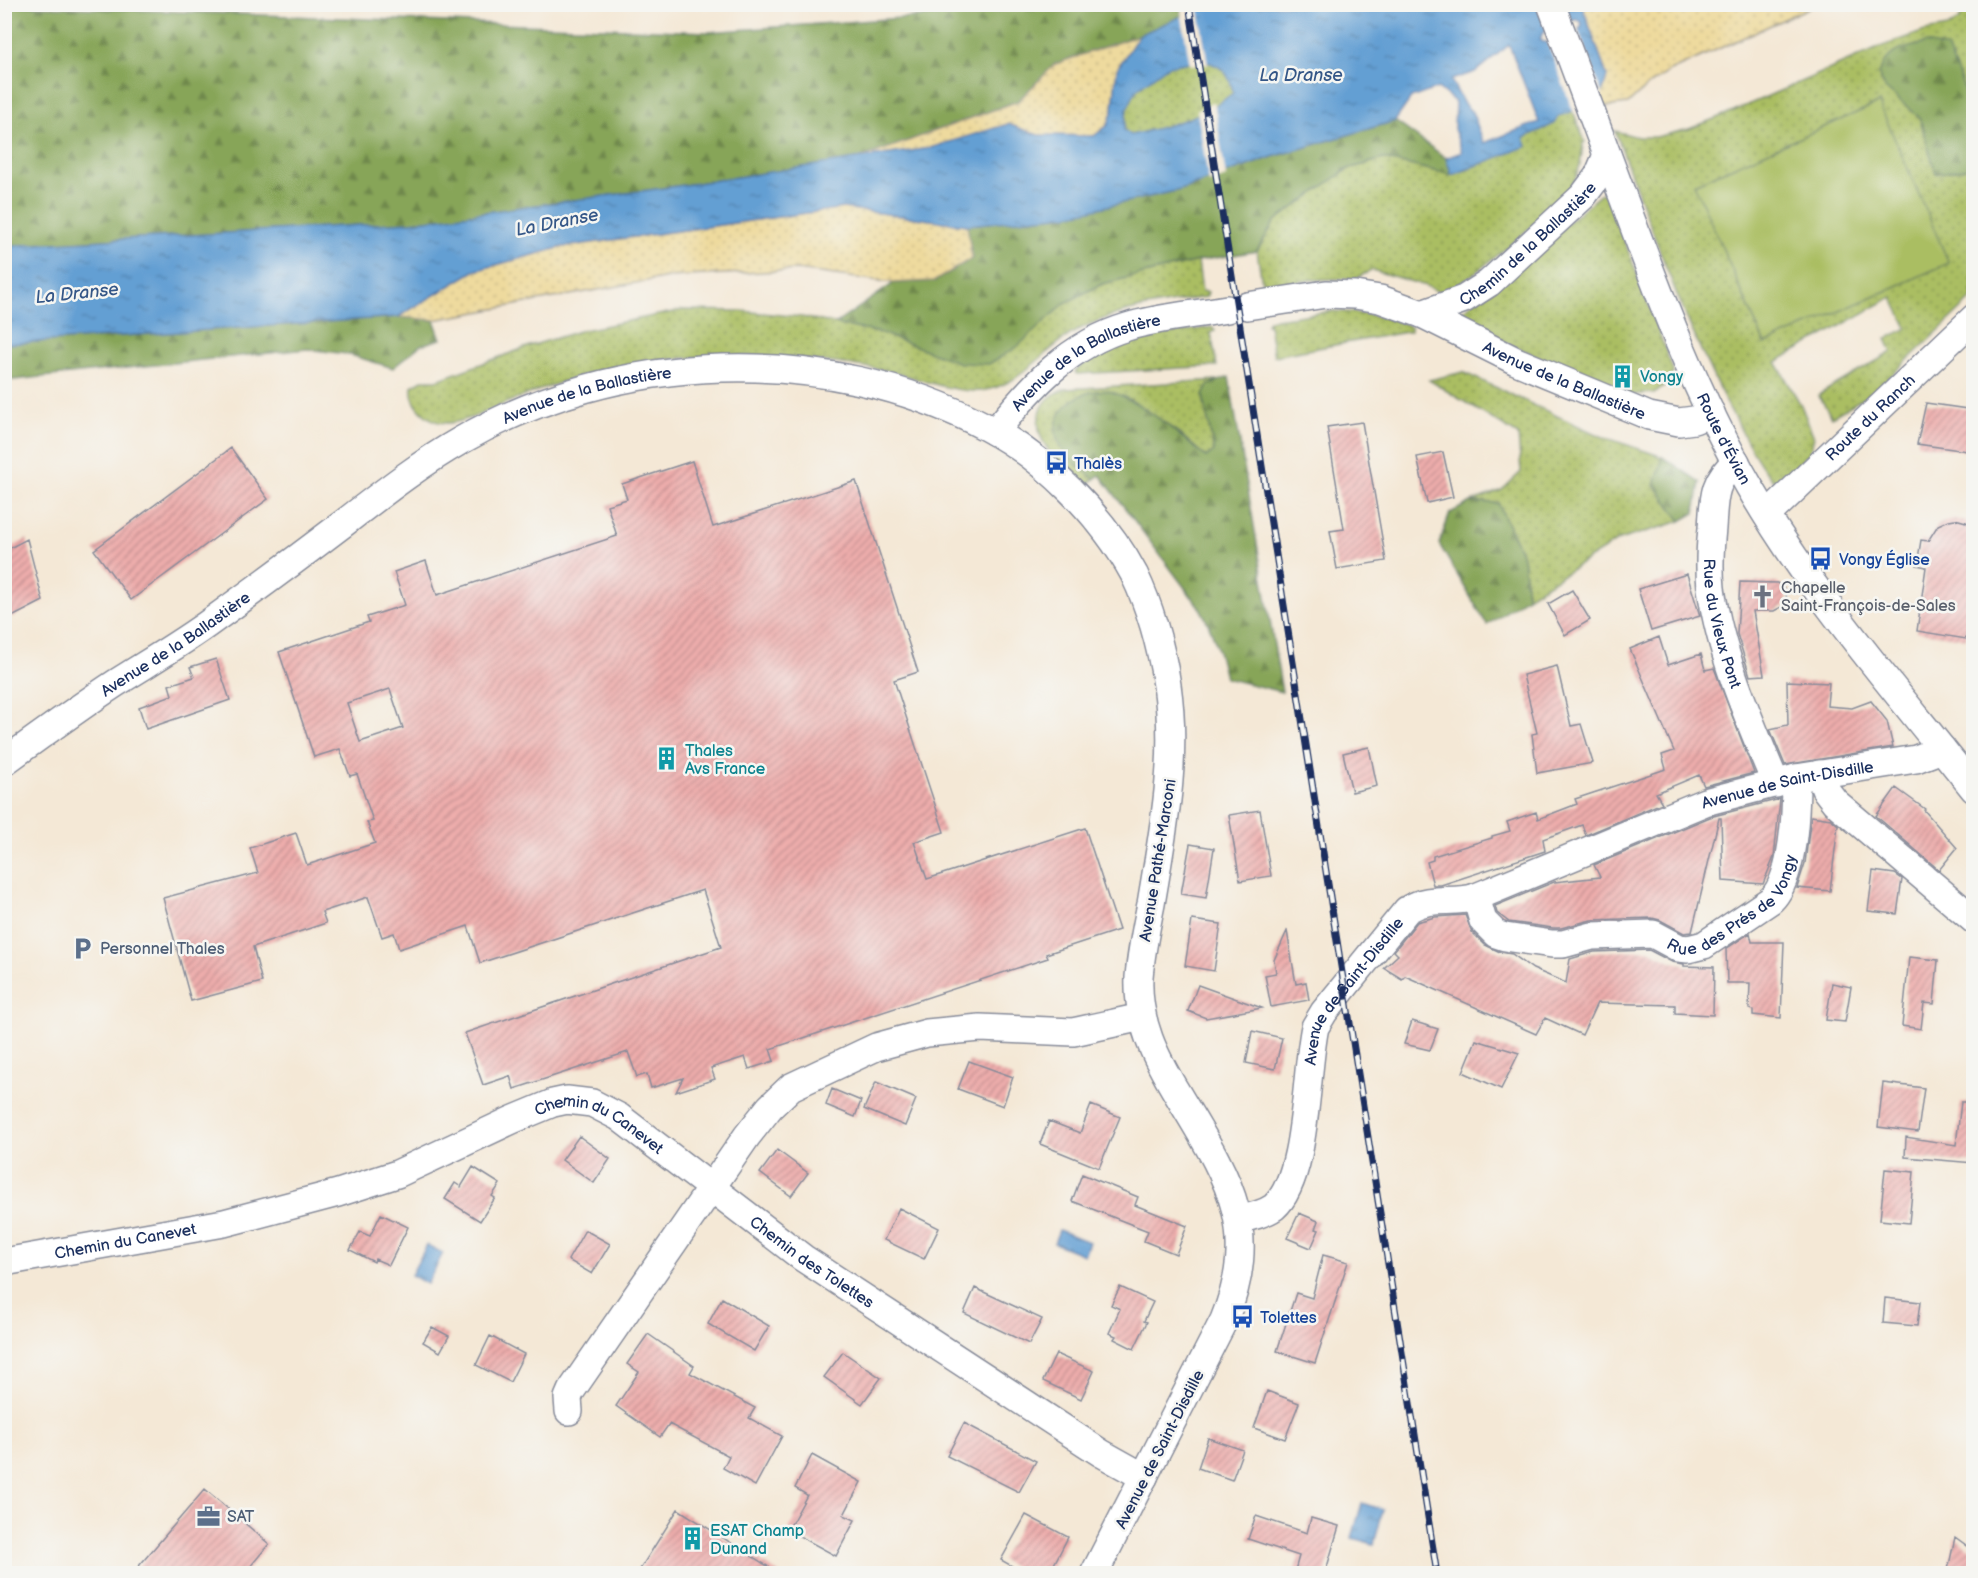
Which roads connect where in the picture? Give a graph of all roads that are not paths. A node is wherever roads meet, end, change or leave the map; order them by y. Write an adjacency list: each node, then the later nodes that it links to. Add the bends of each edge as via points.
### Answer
1 (1551, 4): 2 (street, Route d'Évian, via 1597,127)
2 (1603, 166): 3 (street, Chemin de la Ballastière, via 1583,196 1489,283 1452,304); 5 (street, Route d'Évian)
3 (1422, 314): 5 (street, Avenue de la Ballastière, via 1516,361 1649,416 1679,422); 6 (street, Avenue de la Ballastière, via 1380,299 1345,294 1128,327 1090,342 1055,365)
4 (1974, 318): 8 (street, Route du Ranch)
5 (1711, 413): 7 (street, Route d'Évian)
6 (995, 432): 9 (street, Avenue de la Ballastière, via 963,414 893,389 784,370 674,372 566,395 498,421 433,457 192,636 112,686); 14 (street, Avenue Pathé-Marconi, via 1049,471 1101,526 1134,574 1155,631 1171,720 1170,779 1140,963)
7 (1736, 462): 8 (street, Route d'Évian); 11 (street, Rue du Vieux Pont, via 1716,488 1711,585 1739,690)
8 (1767, 515): 10 (street, Route d'Évian, via 1818,591)
9 (4, 762)
10 (1962, 767): 11 (street, Avenue de Saint-Disdille, via 1916,759)
11 (1797, 779): 12 (street, Avenue de Saint-Disdille, via 1705,802); 12 (street, Rue des Prés de Vongy, via 1794,832 1780,889 1770,900 1696,948 1679,948 1653,934 1592,936 1563,944 1505,937 1483,921); 13 (street, Rue du Vieux Pont, via 1825,789 1835,802)
12 (1476, 897): 16 (street, Avenue de Saint-Disdille, via 1425,901 1407,910 1318,1019 1301,1142 1284,1194 1263,1213)
13 (1974, 920)
14 (1142, 1017): 15 (street, via 1073,1032 953,1029 876,1047 804,1080 780,1096); 16 (street, Avenue Pathé-Marconi, via 1154,1054 1224,1175)
15 (709, 1188): 17 (street, Chemin du Canevet, via 605,1108 567,1100 538,1108 397,1174 328,1196 224,1223); 18 (street, via 571,1391); 19 (street, Chemin des Tolettes, via 828,1275 1101,1453)
16 (1239, 1219): 19 (street, Avenue de Saint-Disdille, via 1240,1261 1232,1302)
17 (4, 1262)
18 (569, 1411)
19 (1144, 1476): 20 (street, Avenue de Saint-Disdille)
20 (1094, 1574)

